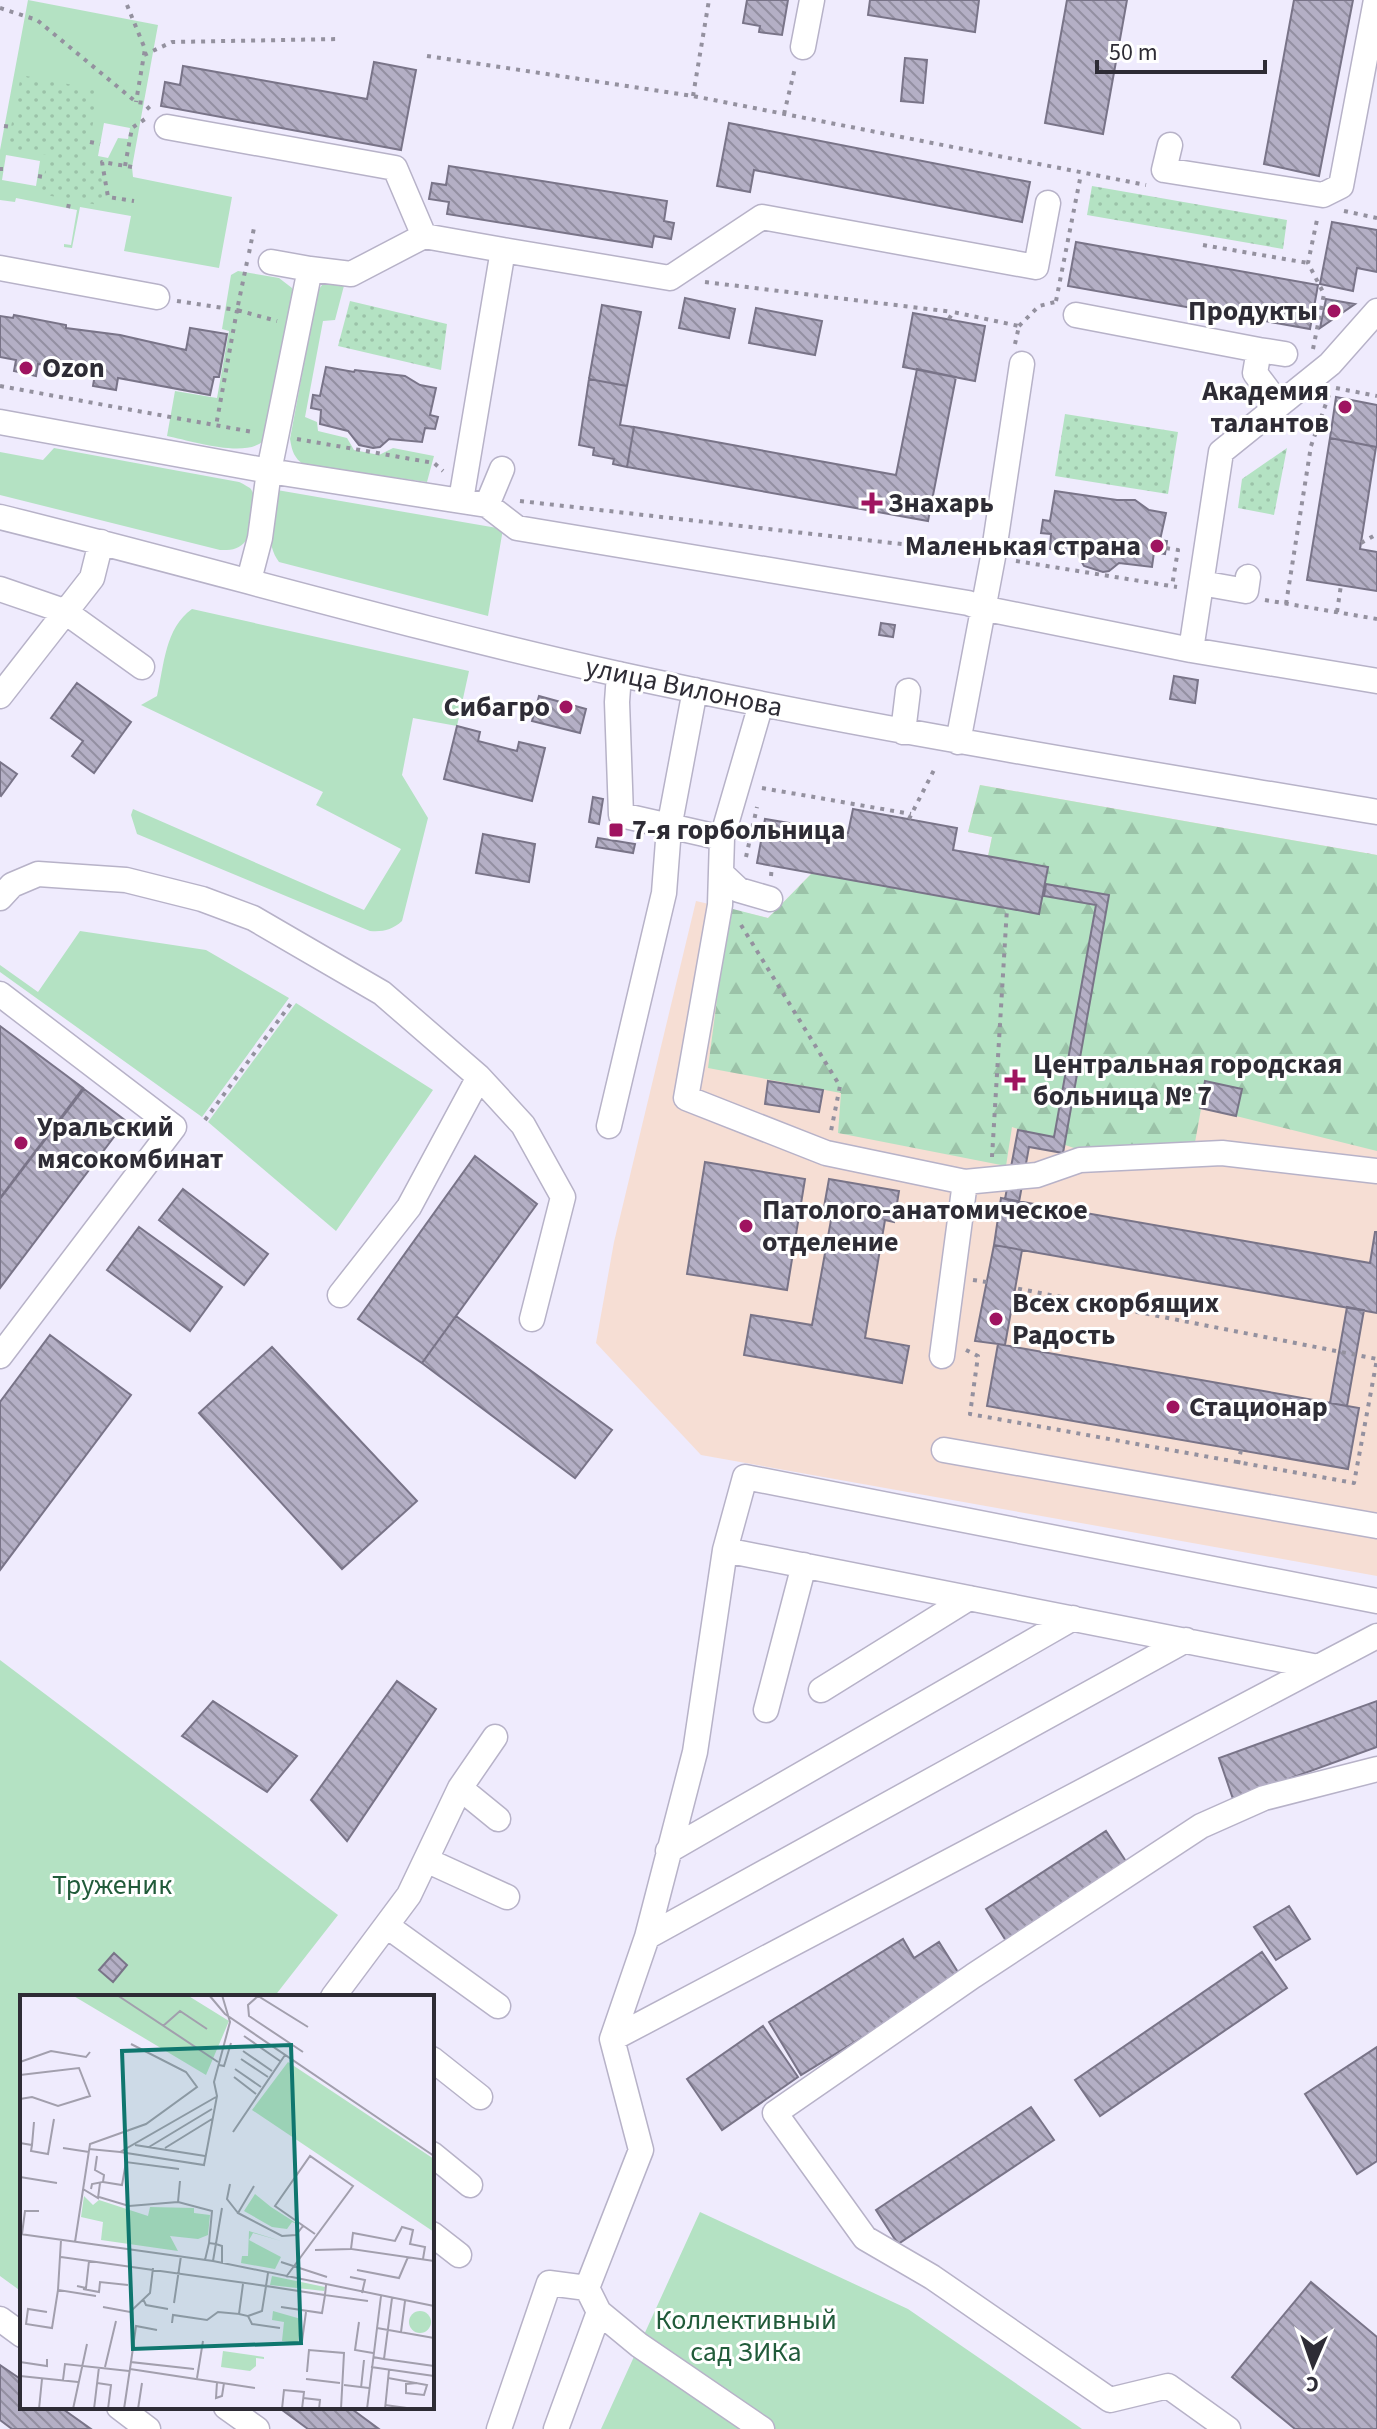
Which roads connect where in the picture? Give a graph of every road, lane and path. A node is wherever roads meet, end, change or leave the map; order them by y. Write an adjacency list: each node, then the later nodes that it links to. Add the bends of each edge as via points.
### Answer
1 (709, 0): 10 (path)
2 (812, 0): 7 (street)
3 (1376, 0): 26 (street, via 1341,186)
4 (127, 5): 8 (path)
5 (0, 8): 11 (path, via 37,20)
6 (339, 39): 8 (path, via 172,42)
7 (803, 47): 13 (path)
8 (144, 55): 11 (path)
9 (427, 56): 10 (path)
10 (693, 96): 13 (path)
11 (136, 102): 12 (path)
12 (144, 103)
13 (784, 114): 20 (path)
14 (160, 120): 18 (path, via 132,128); 31 (street, via 395,168)
15 (90, 142): 16 (path)
16 (100, 144)
17 (1170, 145): 26 (street, via 1164,170)
18 (125, 166): 19 (path); 25 (path, via 102,160 104,184 108,197)
19 (132, 167)
20 (1081, 173): 23 (path); 40 (path)
21 (38, 176): 22 (path)
22 (44, 177)
23 (1159, 188)
24 (70, 199): 28 (path)
25 (134, 201)
26 (1322, 201): 29 (path); 35 (path)
27 (1048, 203): 38 (street, via 1036,267 762,217)
28 (68, 208)
29 (1377, 218)
30 (254, 228): 41 (path)
31 (424, 236): 33 (street); 37 (street, via 351,274)
32 (1203, 245): 35 (path)
33 (503, 250): 38 (street); 57 (street)
34 (271, 262): 37 (street)
35 (1308, 263): 45 (path, via 1324,294)
36 (0, 268): 39 (street)
37 (310, 269): 44 (street)
38 (670, 278): 43 (path)
39 (157, 297): 41 (path)
40 (1066, 308): 46 (street)
41 (237, 310): 44 (path); 53 (path)
42 (1377, 311): 51 (street, via 1330,364)
43 (953, 312)
44 (299, 326): 54 (street)
45 (1314, 345)
46 (1259, 350): 47 (street); 51 (street, via 1255,373)
47 (1285, 354)
48 (1022, 364): 64 (street)
49 (0, 386): 53 (path)
50 (1377, 396): 72 (path, via 1332,387 1311,446)
51 (1279, 405): 69 (street, via 1221,452)
52 (0, 422): 56 (street)
53 (216, 426): 54 (path)
54 (277, 436): 56 (street); 57 (path, via 434,463)
55 (494, 467): 58 (street)
56 (269, 471): 57 (street); 65 (street)
57 (462, 495): 58 (street)
58 (488, 501): 64 (path); 73 (street, via 517,528)
59 (0, 517): 61 (street, улица Вилонова)
60 (1377, 534): 62 (path)
61 (101, 542): 65 (street, улица Вилонова); 74 (street, via 92,578)
62 (1361, 543)
63 (1166, 548): 68 (path, via 1178,550)
64 (993, 557): 68 (path); 73 (street)
65 (249, 580): 79 (street, улица Вилонова)
66 (1238, 580): 69 (street)
67 (1341, 585): 75 (path)
68 (1172, 586): 69 (path)
69 (1201, 587): 77 (street)
70 (0, 589): 74 (street)
71 (1260, 600): 72 (path)
72 (1286, 604): 75 (path)
73 (982, 608): 77 (street); 86 (street)
74 (64, 611): 78 (street); 83 (street)
75 (1337, 612): 76 (path)
76 (1377, 619)
77 (1191, 650): 80 (street, via 1223,666)
78 (142, 667)
79 (619, 674): 81 (street, улица Вилонова); 91 (street, via 621,815)
80 (1377, 681)
81 (695, 690): 84 (street, улица Вилонова); 91 (street)
82 (908, 691): 85 (street)
83 (0, 696)
84 (761, 704): 85 (street, улица Вилонова); 92 (street)
85 (903, 732): 86 (street, улица Вилонова)
86 (958, 742): 90 (street, улица Вилонова)
87 (934, 770): 88 (path, via 910,816 762,788)
88 (764, 775)
89 (758, 803): 93 (path)
90 (1377, 812)
91 (669, 828): 92 (street); 103 (street, via 664,893)
92 (722, 838): 94 (street)
93 (745, 863)
94 (722, 874): 96 (street, via 739,890); 104 (street, via 686,1098)
95 (0, 898): 101 (street, via 12,885 38,874 126,880 253,918 382,993)
96 (770, 899)
97 (1007, 908): 106 (path)
98 (740, 923): 104 (path, via 840,1086)
99 (0, 994): 112 (street, via 174,1127)
100 (292, 1002): 102 (path)
101 (479, 1077): 109 (street, via 409,1207); 110 (street, via 523,1125 563,1197)
102 (205, 1120)
103 (609, 1126)
104 (826, 1153): 107 (street)
105 (1377, 1171): 106 (street, via 1222,1153 1080,1160 1037,1175)
106 (990, 1179): 107 (street)
107 (965, 1182): 111 (street)
108 (1015, 1288): 115 (path, via 1377,1359 1354,1483)
109 (340, 1295)
110 (532, 1319)
111 (944, 1348): 115 (path, via 978,1356 970,1414)
112 (0, 1356)
113 (944, 1450): 116 (street)
114 (1241, 1450): 115 (path)
115 (1238, 1464)
116 (1377, 1526)
117 (725, 1550): 118 (street); 120 (street, via 745,1477); 131 (street, via 695,1752)
118 (804, 1565): 119 (street); 126 (street)
119 (969, 1598): 121 (street); 125 (street)
120 (1377, 1601)
121 (1073, 1618): 123 (street); 131 (street)
122 (1377, 1636): 124 (street)
123 (1186, 1640): 124 (street); 135 (street)
124 (1318, 1667): 138 (street)
125 (821, 1690)
126 (766, 1710)
127 (495, 1737): 129 (street)
128 (1377, 1769): 156 (street, via 1264,1798 1201,1826 775,2113 865,2238 932,2277 1110,2400 1168,2386)
129 (460, 1788): 130 (street); 132 (street)
130 (498, 1819)
131 (668, 1851): 135 (street)
132 (426, 1860): 133 (street); 134 (street)
133 (507, 1897)
134 (387, 1926): 136 (street); 137 (street)
135 (647, 1937): 138 (street)
136 (343, 1993)
137 (498, 2006)
138 (612, 2039): 145 (street, via 641,2150)
139 (434, 2061): 140 (street)
140 (480, 2097)
141 (434, 2156): 142 (street)
142 (470, 2185)
143 (434, 2236): 144 (street)
144 (459, 2255)
145 (587, 2288): 146 (street); 153 (street, via 549,2283)
146 (599, 2312): 154 (street); 155 (street)
147 (0, 2319): 148 (street)
148 (20, 2334)
149 (122, 2409): 151 (street)
150 (229, 2409): 152 (street)
151 (148, 2429)
152 (257, 2429)
153 (499, 2429)
154 (556, 2429)
155 (762, 2429)
156 (1228, 2429)

